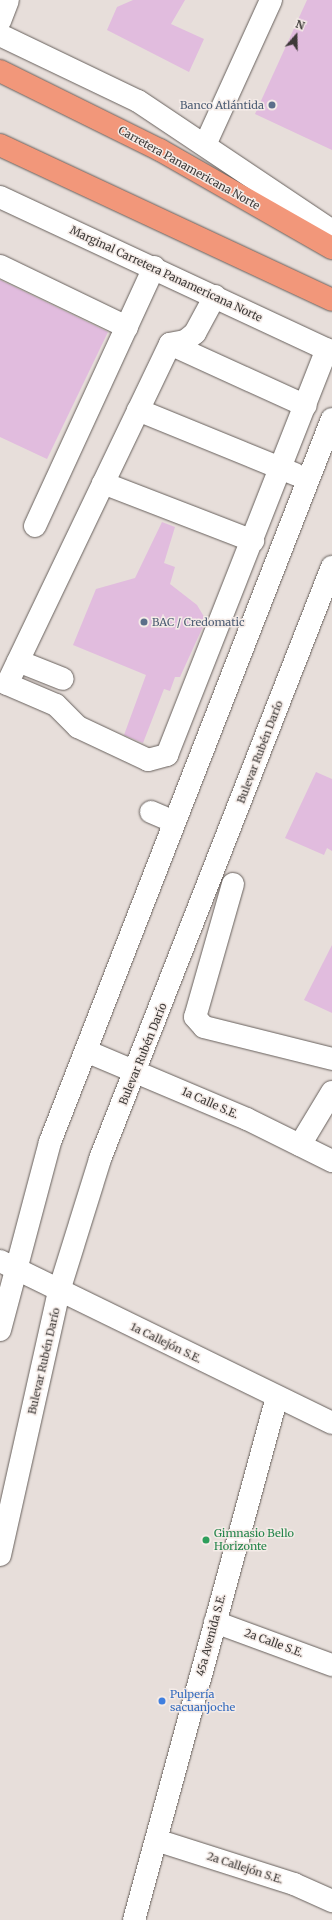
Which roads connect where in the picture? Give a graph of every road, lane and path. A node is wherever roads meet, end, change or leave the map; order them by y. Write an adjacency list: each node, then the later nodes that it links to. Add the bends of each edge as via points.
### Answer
1 (8, 0): 3 (street)
2 (271, 0): 7 (street)
3 (0, 21)
4 (0, 34): 7 (street, via 138,101)
5 (0, 71): 10 (highway, Carretera Panamericana Norte, via 160,150)
6 (0, 145): 14 (highway)
7 (205, 145): 9 (street)
8 (0, 197): 12 (street, Marginal Carretera Panamericana Norte)
9 (332, 231)
10 (332, 248)
11 (0, 266): 15 (street)
12 (154, 267): 13 (street, Marginal Carretera Panamericana Norte); 15 (street)
13 (215, 296): 16 (street, via 196,333 185,342); 17 (street, Marginal Carretera Panamericana Norte)
14 (332, 300)
15 (126, 327): 24 (street)
16 (170, 344): 18 (street); 19 (street)
17 (329, 350): 18 (street)
18 (306, 406): 21 (street)
19 (138, 410): 21 (street); 23 (street)
20 (332, 419): 22 (street)
21 (281, 468): 22 (street); 25 (street)
22 (308, 480): 30 (street)
23 (103, 483): 25 (street); 27 (street)
24 (35, 526)
25 (253, 541): 27 (street, via 167,755 148,760 78,727 56,705 7,684)
26 (332, 567): 34 (street, Bulevar Rubén Darío)
27 (18, 661): 28 (street)
28 (63, 679)
29 (151, 812): 30 (street)
30 (174, 822): 32 (street)
31 (232, 884): 33 (street, via 195,1017 204,1027)
32 (86, 1051): 34 (street, 1a Calle S.E.); 38 (street, via 43,1139)
33 (332, 1059)
34 (136, 1071): 36 (street, 1a Calle S.E.); 39 (street, Bulevar Rubén Darío, via 100,1159)
35 (332, 1092): 36 (street)
36 (300, 1145): 37 (street, 1a Calle S.E.)
37 (332, 1162)
38 (7, 1264): 39 (street, 1a Callejón S.E.); 40 (street)
39 (59, 1291): 41 (street, 1a Callejón S.E.); 43 (street, Bulevar Rubén Darío)
40 (0, 1330)
41 (277, 1397): 42 (street, 1a Callejón S.E.); 44 (street, 45a Avenida S.E.)
42 (332, 1423)
43 (0, 1555)
44 (215, 1622): 45 (street, 2a Calle S.E.); 46 (street, 45a Avenida S.E.)
45 (332, 1665)
46 (156, 1840): 47 (street, 2a Callejón S.E., via 294,1884); 48 (street, 45a Avenida S.E.)
47 (332, 1901)
48 (134, 1920)

